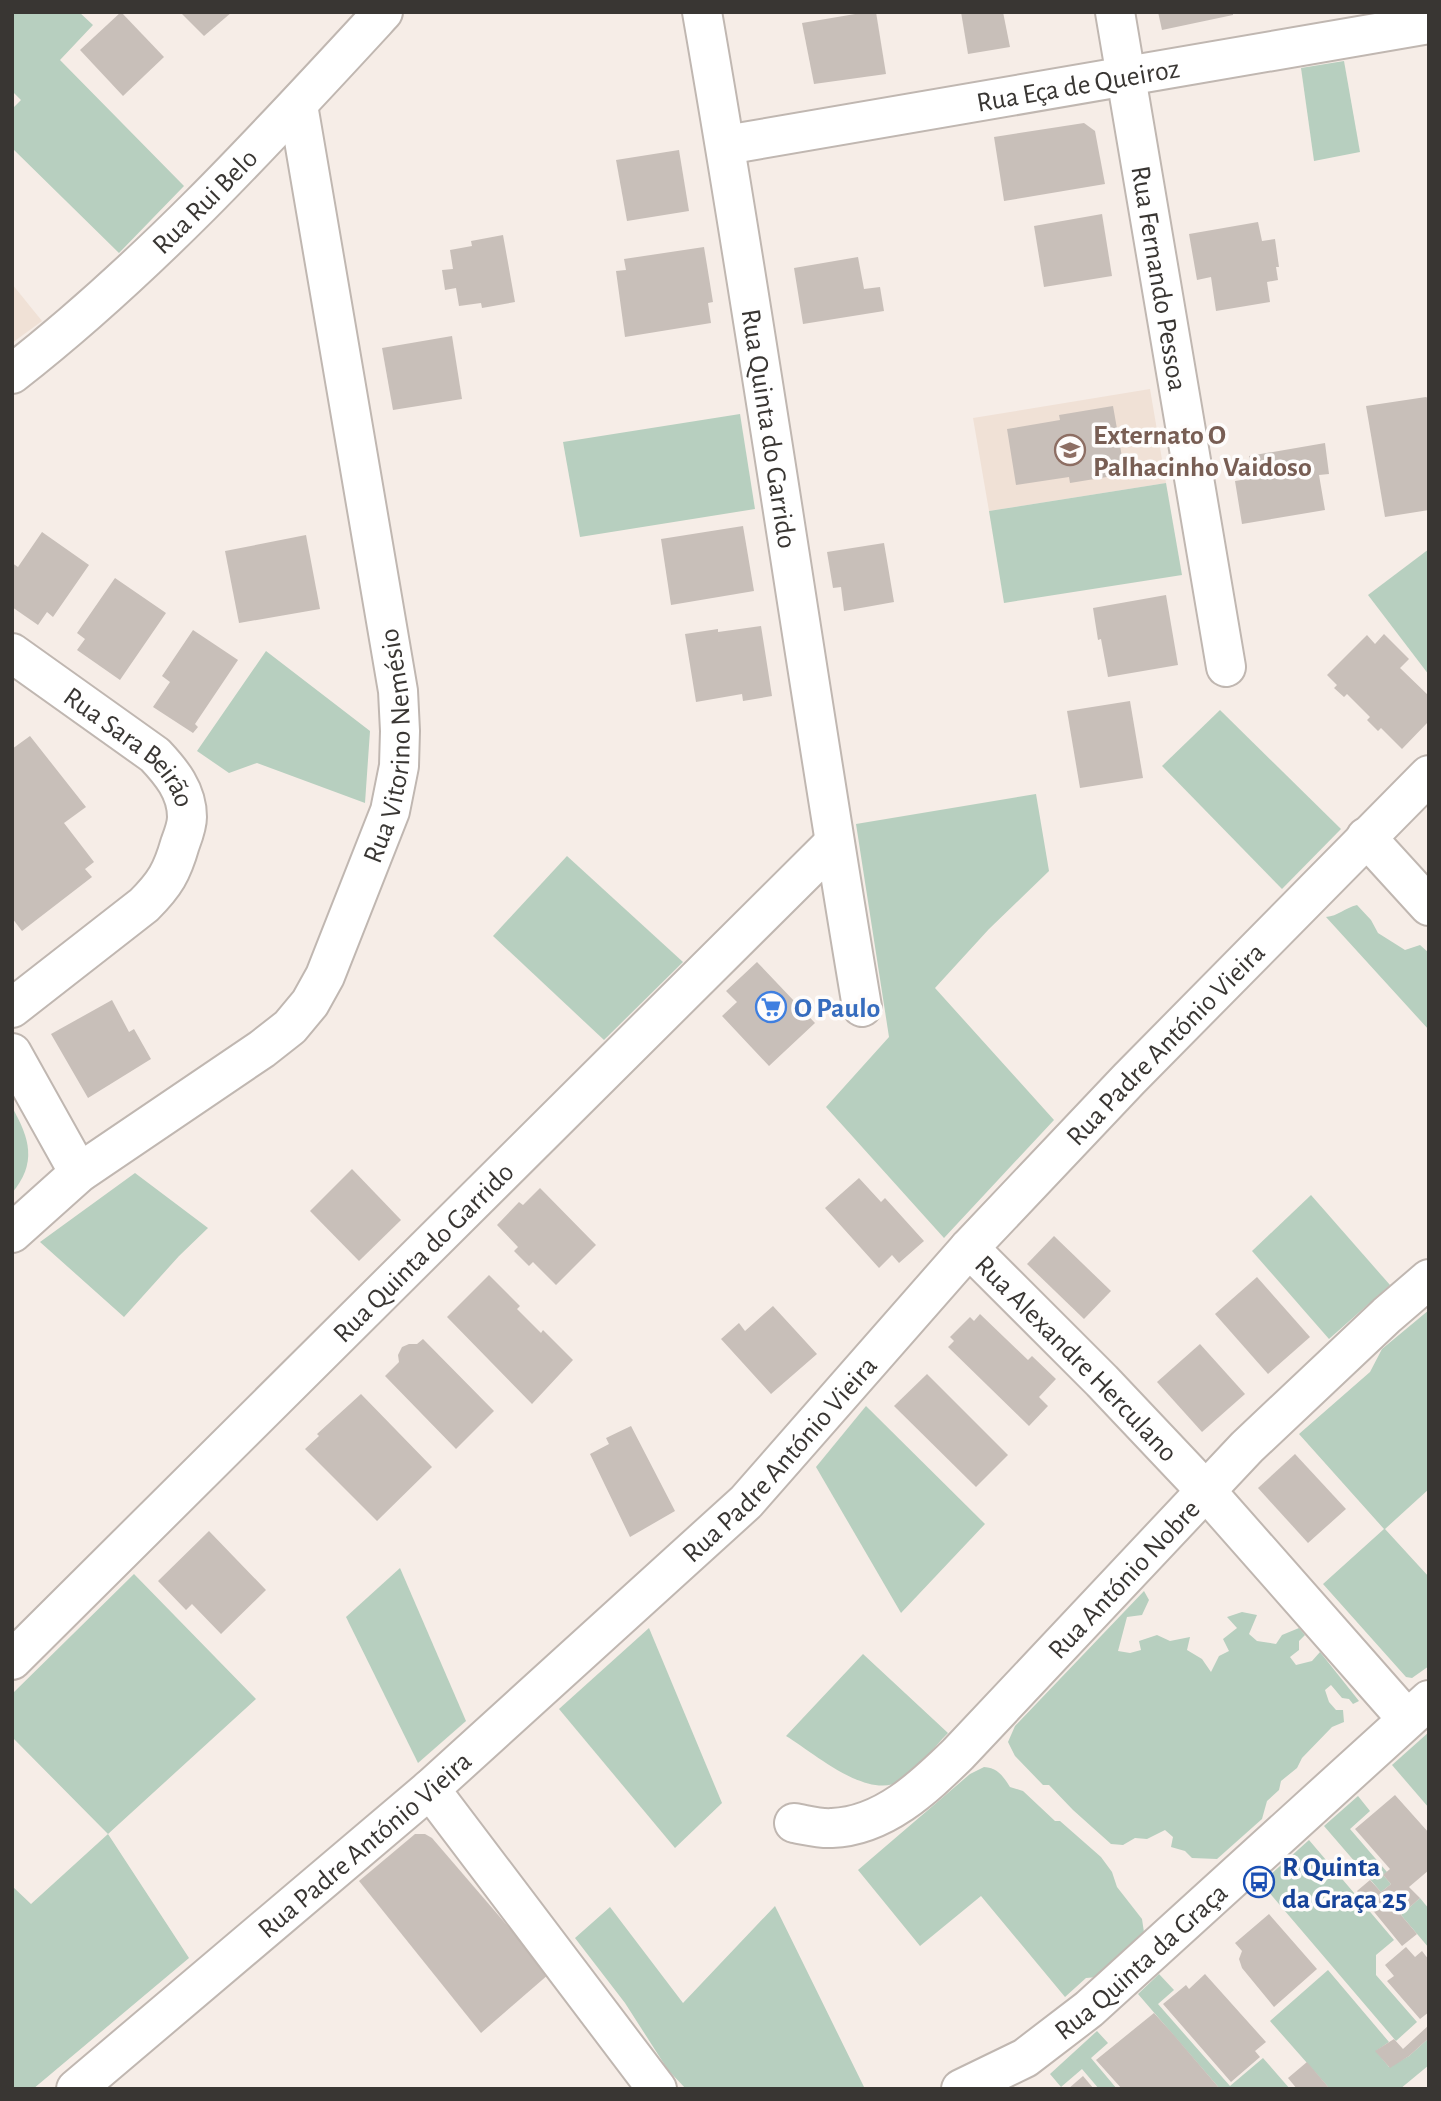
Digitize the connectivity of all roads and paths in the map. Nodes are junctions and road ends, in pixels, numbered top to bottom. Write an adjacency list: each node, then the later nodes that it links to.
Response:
1 (383, 12): 6 (street, Rua Rui Belo)
2 (702, 12): 7 (street, Rua Quinta do Garrido)
3 (1115, 12): 5 (street, Rua Fernando Pessoa)
4 (1429, 24): 5 (street, Rua Eça de Queiroz)
5 (1126, 75): 7 (street, Rua Eça de Queiroz); 10 (street, Rua Fernando Pessoa)
6 (298, 105): 8 (street, Rua Rui Belo); 18 (street, Rua Vitorino Nemésio)
7 (726, 145): 13 (street, Rua Quinta do Garrido)
8 (12, 374)
9 (12, 653): 16 (street, Rua Sara Beirão)
10 (1226, 667)
11 (1429, 775): 12 (street, Rua Padre António Vieira)
12 (1366, 837): 14 (street); 20 (street, Rua Padre António Vieira)
13 (834, 843): 15 (street, Rua Quinta do Garrido); 23 (street, Rua Quinta do Garrido)
14 (1429, 906)
15 (862, 1007)
16 (12, 1008)
17 (12, 1053): 18 (street)
18 (79, 1173): 19 (street, Rua Vitorino Nemésio)
19 (12, 1233)
20 (969, 1248): 22 (street, Rua Alexandre Herculano); 25 (street, Rua Padre António Vieira)
21 (1429, 1279): 22 (street, Rua António Nobre)
22 (1206, 1491): 24 (street, Rua Alexandre Herculano); 26 (street, Rua António Nobre)
23 (12, 1660)
24 (1418, 1710): 29 (street, Rua Quinta da Graça)
25 (430, 1789): 27 (street, Rua Padre António Vieira); 28 (street)
26 (794, 1823)
27 (76, 2089)
28 (657, 2089)
29 (961, 2089)

